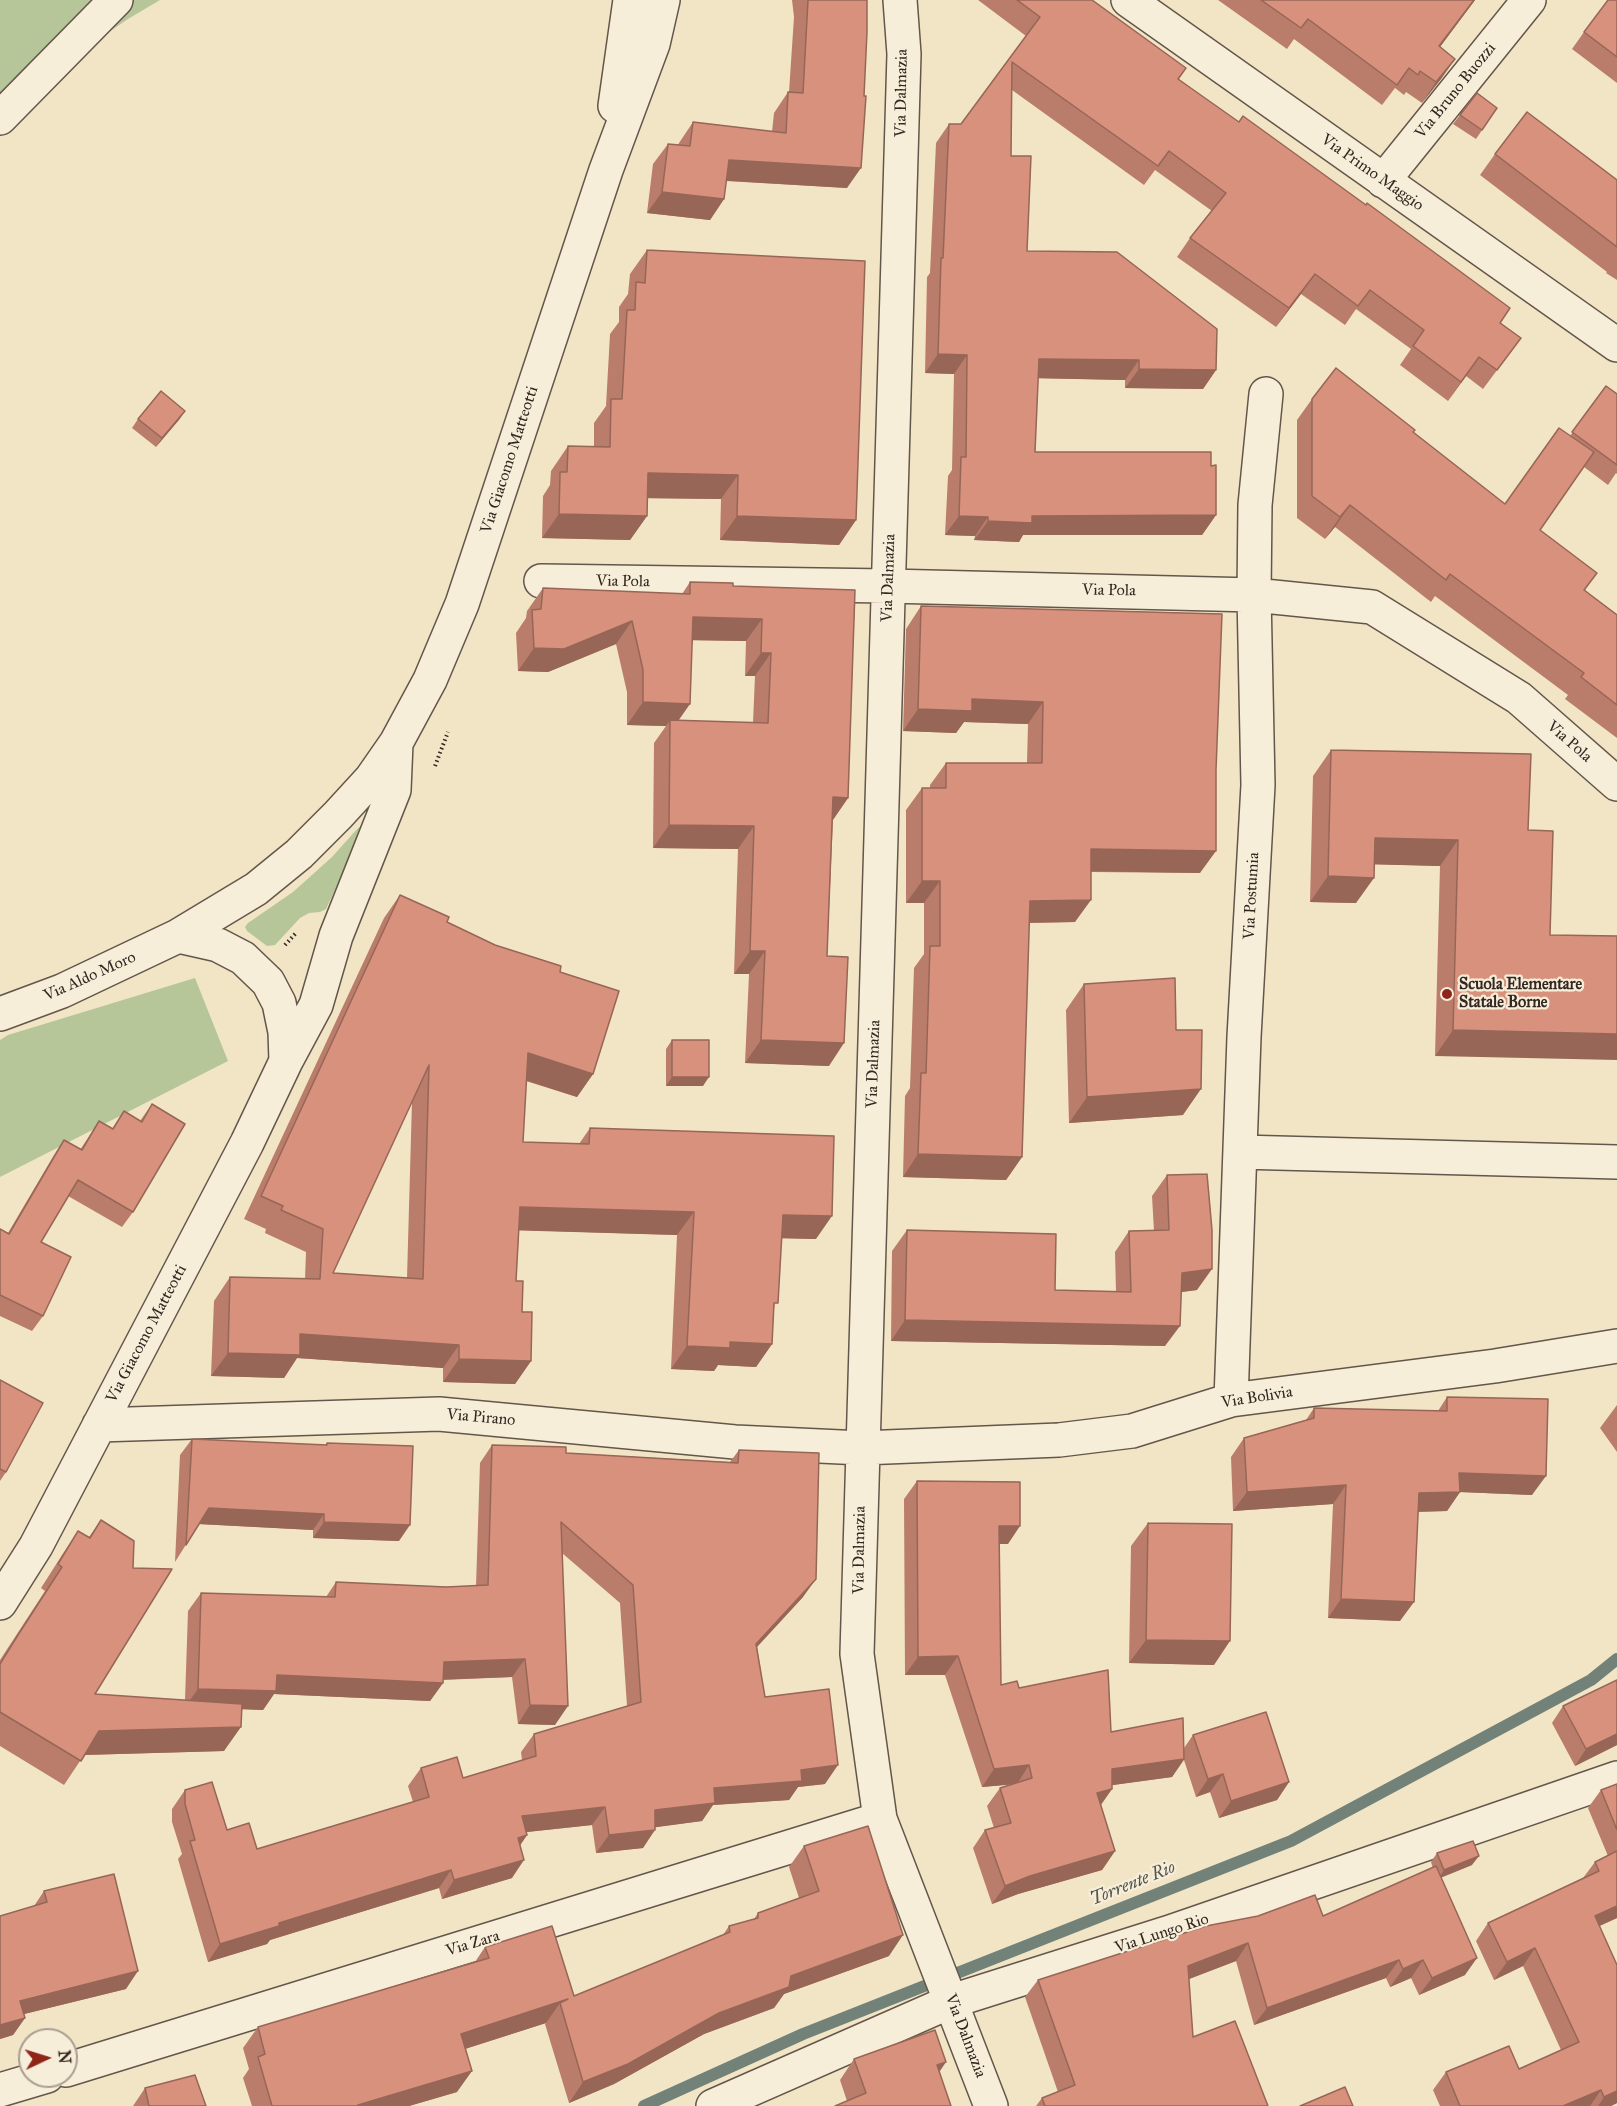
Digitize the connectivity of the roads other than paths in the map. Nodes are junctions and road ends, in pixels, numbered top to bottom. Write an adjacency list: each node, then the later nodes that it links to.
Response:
1 (116, 0): 7 (street)
2 (630, 0): 8 (street, Via Giacomo Matteotti)
3 (663, 0): 8 (street, Via Giacomo Matteotti)
4 (900, 0): 13 (street, Via Dalmazia)
5 (1128, 0): 9 (street, Via Primo Maggio)
6 (1529, 0): 9 (street, Via Bruno Buozzi)
7 (0, 118)
8 (606, 170): 15 (street, Via Giacomo Matteotti)
9 (1383, 181): 10 (street, Via Primo Maggio)
10 (1617, 345)
11 (1266, 394): 14 (street, Via Postumia)
12 (541, 581): 13 (street, Via Pola)
13 (888, 586): 14 (street, Via Pola); 25 (street, Via Dalmazia)
14 (1254, 595): 16 (street, Via Pola); 20 (street, Via Postumia)
15 (396, 743): 17 (street, Via Giacomo Matteotti); 19 (street, Via Giacomo Matteotti)
16 (1617, 784)
17 (178, 936): 18 (street, Via Aldo Moro); 19 (street, Via Giacomo Matteotti)
18 (0, 1014)
19 (286, 1061): 24 (street, Via Giacomo Matteotti)
20 (1240, 1152): 21 (street); 23 (street, Via Postumia)
21 (1617, 1162)
22 (1617, 1346): 23 (street, Via Bolivia)
23 (1231, 1400): 25 (street, Via Bolivia)
24 (99, 1425): 25 (street, Via Pirano); 26 (street, Via Giacomo Matteotti)
25 (862, 1448): 28 (street, Via Dalmazia)
26 (0, 1603)
27 (1617, 1778): 29 (street, Via Lungo Rio)
28 (880, 1819): 29 (street, Via Dalmazia); 30 (street, Via Zara)
29 (950, 1996): 33 (street, Via Lungo Rio); 34 (street, Via Dalmazia)
30 (78, 2066)
31 (18, 2085): 32 (street)
32 (0, 2090)
33 (713, 2106)
34 (992, 2106)

